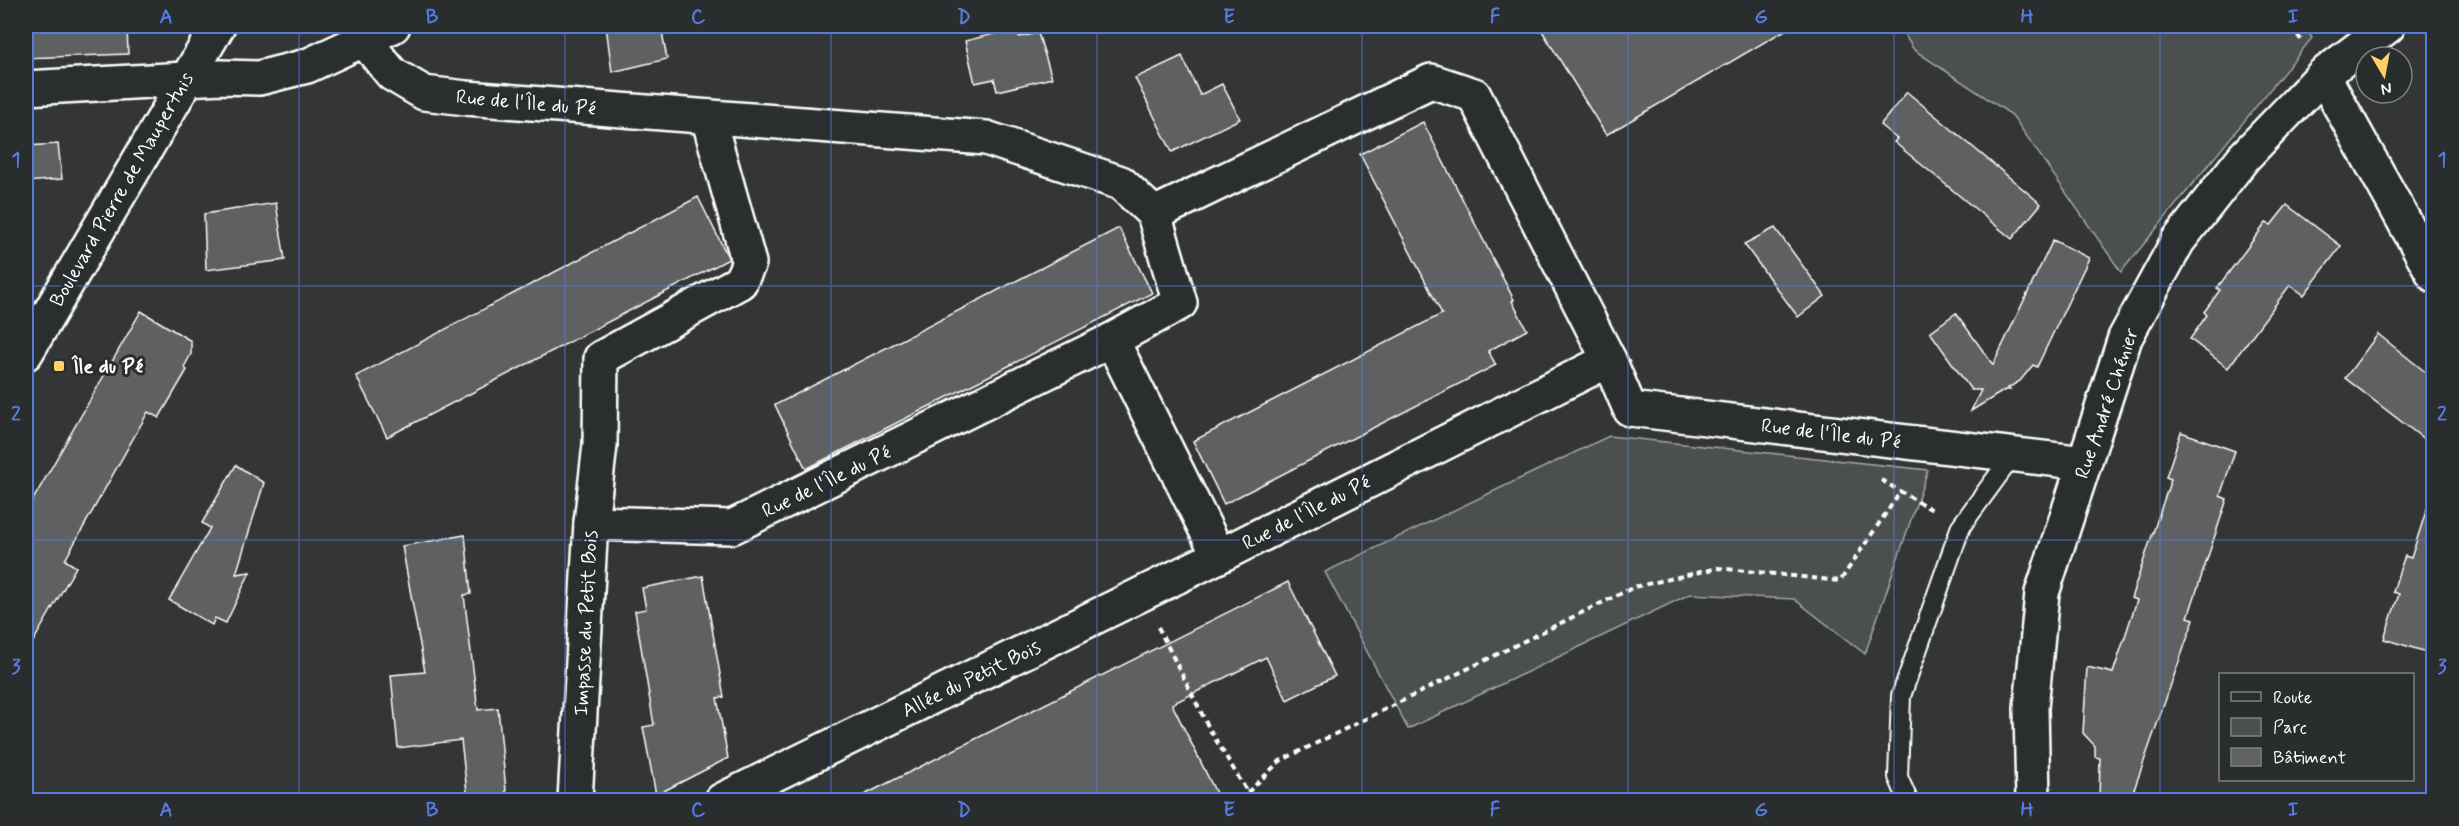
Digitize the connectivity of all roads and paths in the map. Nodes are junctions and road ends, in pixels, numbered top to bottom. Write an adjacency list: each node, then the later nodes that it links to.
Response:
1 (218, 26): 6 (street, Boulevard Pierre de Maupertuis)
2 (393, 26): 4 (street)
3 (2388, 26): 5 (street, Rue André Chénier)
4 (364, 40): 6 (street); 8 (street, Rue de l'Île du Pé)
5 (2323, 75): 10 (street); 15 (street, Rue André Chénier)
6 (183, 81): 7 (street); 12 (street, Boulevard Pierre de Maupertuis)
7 (26, 88)
8 (708, 117): 9 (street, Rue de l'Île du Pé); 17 (street, Impasse du Petit Bois)
9 (1154, 214): 11 (street, Rue de l'Île du Pé); 13 (street, Rue de l'Île du Pé)
10 (2433, 275)
11 (1112, 340): 17 (street, Rue de l'Île du Pé); 18 (street, Rue de l'Île du Pé)
12 (26, 353)
13 (1609, 360): 14 (street, Rue de l'Île du Pé); 18 (street, Rue de l'Île du Pé)
14 (2013, 454): 15 (street, Rue de l'Île du Pé); 24 (lane)
15 (2084, 463): 25 (street, Rue André Chénier)
16 (1901, 491): 20 (path)
17 (591, 523): 21 (street, Impasse du Petit Bois)
18 (1219, 556): 19 (street, Allée du Petit Bois)
19 (1140, 595): 20 (path); 22 (street, Allée du Petit Bois)
20 (1248, 793): 23 (path)
21 (575, 801)
22 (722, 801)
23 (1240, 801)
24 (1908, 801)
25 (2033, 801)

